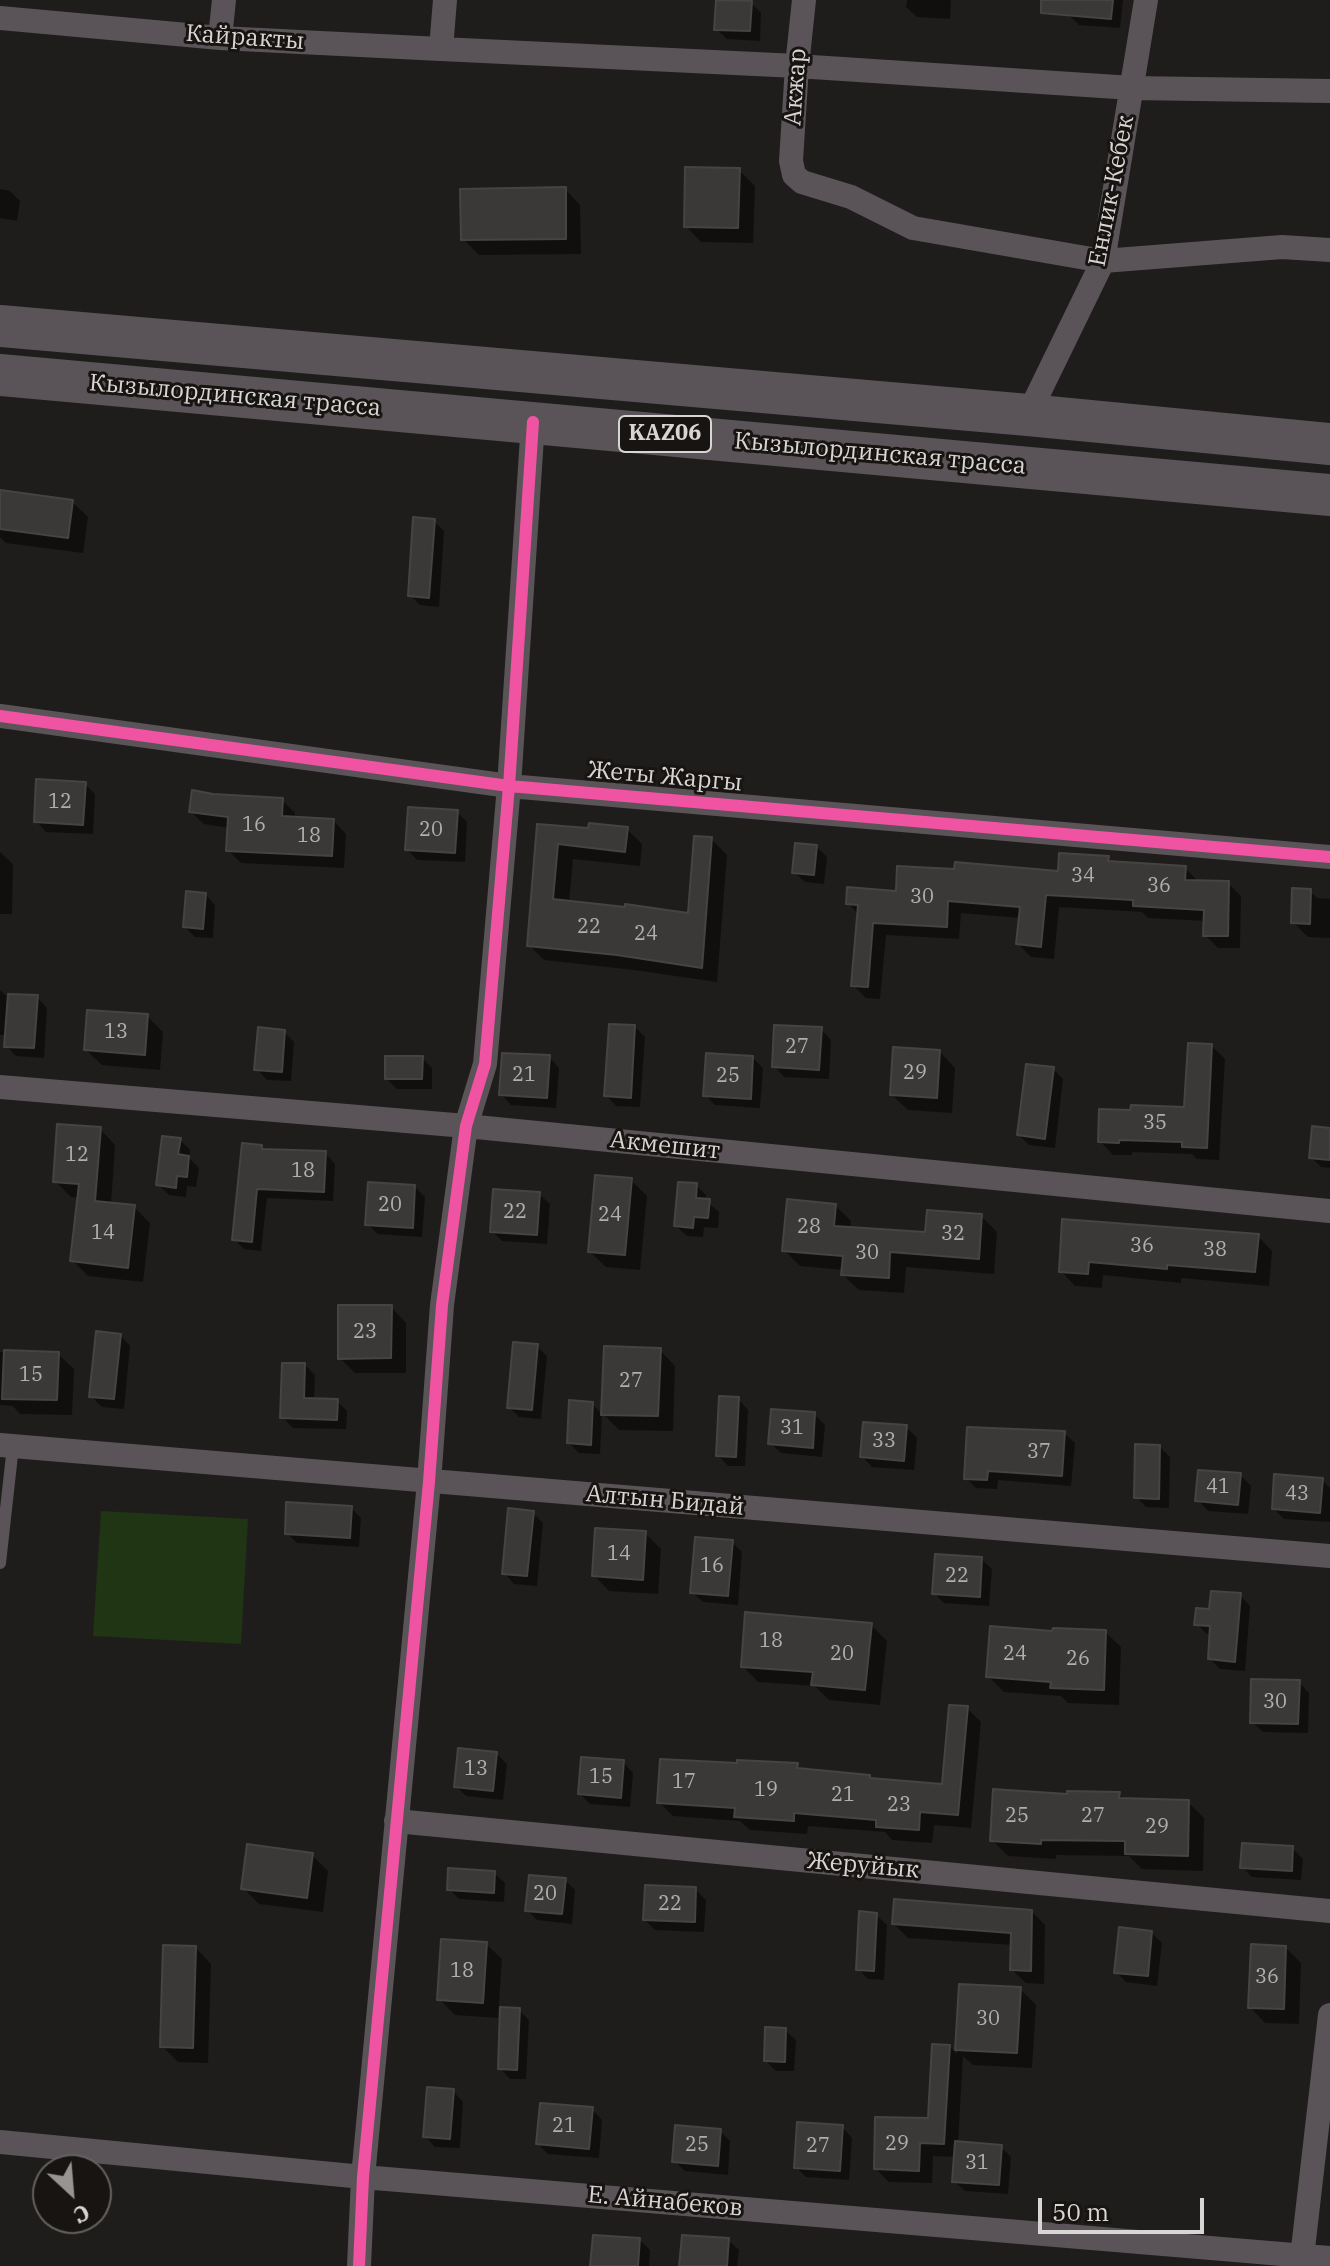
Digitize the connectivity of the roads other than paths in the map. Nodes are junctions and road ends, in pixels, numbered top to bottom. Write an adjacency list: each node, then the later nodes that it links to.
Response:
1 (224, 0): 6 (street)
2 (445, 0): 7 (street)
3 (804, 0): 8 (street, Акжар)
4 (1146, 0): 9 (street, Енлик-Кебек)
5 (0, 18): 6 (street, Кайракты)
6 (220, 38): 7 (street, Кайракты)
7 (441, 49): 8 (street, Кайракты)
8 (797, 66): 9 (street, Кайракты); 12 (street, Акжар)
9 (1132, 88): 10 (street, Кайракты); 12 (street, Енлик-Кебек)
10 (1330, 91)
11 (1330, 250): 12 (street)
12 (1103, 261): 15 (street, Енлик-Кебек)
13 (0, 326): 15 (highway, Кызылординская трасса / KАZ06)
14 (0, 375): 16 (highway, Кызылординская трасса / KАZ06)
15 (1028, 415): 17 (highway, Кызылординская трасса / KАZ06)
16 (533, 422): 18 (highway, Кызылординская трасса / KАZ06); 20 (street)
17 (1330, 444)
18 (1330, 495)
19 (0, 716): 20 (street, Жеты Жаргы)
20 (509, 786): 21 (street, Жеты Жаргы); 23 (street)
21 (1330, 857)
22 (0, 1087): 23 (street, Акмешит)
23 (466, 1126): 24 (street, Акмешит); 26 (street)
24 (1330, 1211)
25 (6, 1445): 26 (street, Алтын Бидай); 27 (lane)
26 (429, 1482): 28 (street, Алтын Бидай); 30 (street)
27 (3, 1513): 29 (lane)
28 (1330, 1556)
29 (0, 1563)
30 (396, 1821): 31 (street, Жеруйык); 34 (street)
31 (1330, 1911)
32 (1330, 2015): 36 (street)
33 (0, 2142): 34 (street, Е. Айнабеков)
34 (363, 2177): 36 (street, Е. Айнабеков); 37 (street)
35 (1330, 2258): 36 (street, Е. Айнабеков)
36 (1302, 2261)
37 (359, 2266)

